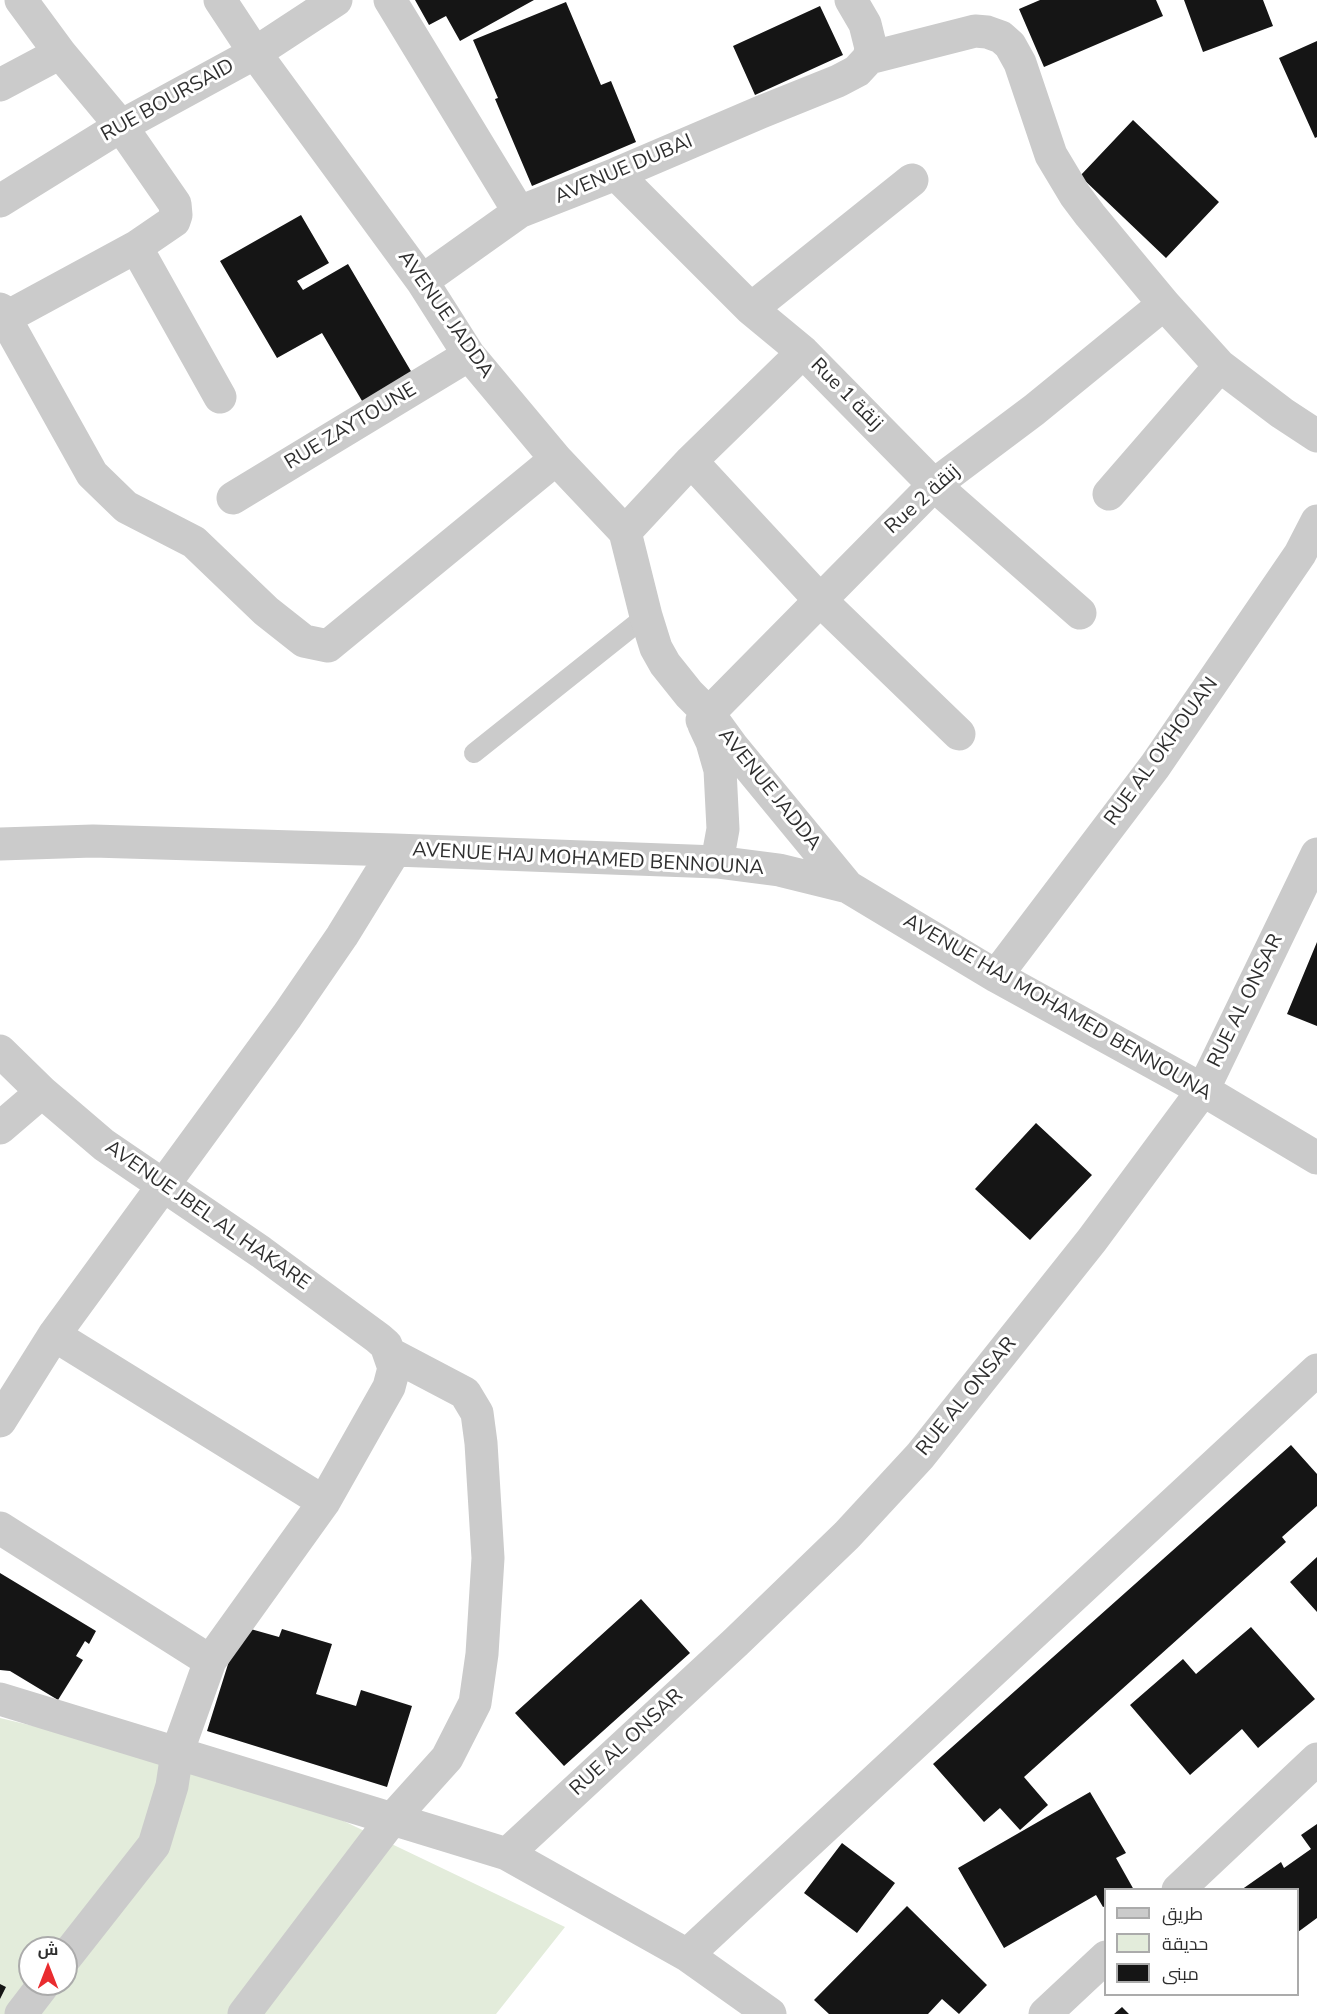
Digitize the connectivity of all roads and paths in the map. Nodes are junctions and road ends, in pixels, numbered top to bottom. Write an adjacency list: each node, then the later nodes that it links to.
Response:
1 (21, 0): 6 (street)
2 (220, 0): 7 (street, AVENUE JADDA)
3 (336, 0): 7 (street, RUE BOURSAID)
4 (390, 0): 14 (street)
5 (851, 0): 8 (street)
6 (60, 53): 9 (street); 10 (street)
7 (255, 53): 10 (street, RUE BOURSAID); 16 (street, AVENUE JADDA)
8 (869, 58): 11 (street, AVENUE DUBAI); 17 (street)
9 (0, 85)
10 (121, 126): 13 (street, RUE BOURSAID); 15 (street)
11 (616, 174): 14 (street, AVENUE DUBAI); 18 (street, Rue 1 زنقة)
12 (912, 180): 18 (street)
13 (0, 201)
14 (519, 212): 16 (street, AVENUE DUBAI)
15 (136, 248): 19 (street); 23 (street)
16 (422, 281): 21 (street, AVENUE JADDA)
17 (1164, 304): 22 (street); 27 (street, Rue 2 زنقة)
18 (751, 309): 20 (street, Rue 1 زنقة)
19 (2, 314): 25 (street)
20 (803, 352): 26 (street); 27 (street, Rue 1 زنقة)
21 (469, 355): 25 (street, AVENUE JADDA); 29 (street, RUE ZAYTOUNE)
22 (1221, 366): 24 (street); 28 (street)
23 (220, 396)
24 (1317, 436)
25 (556, 459): 31 (street, AVENUE JADDA)
26 (691, 461): 31 (street); 32 (street)
27 (934, 485): 32 (street, Rue 2 زنقة); 33 (street, Rue 1 زنقة)
28 (1109, 494)
29 (233, 498)
30 (1317, 521): 43 (street, RUE AL OKHOUAN)
31 (625, 532): 34 (street, AVENUE JADDA)
32 (820, 600): 35 (street, Rue 2 زنقة); 36 (street)
33 (1080, 612)
34 (646, 616): 35 (street, AVENUE JADDA); 37 (lane)
35 (699, 709): 41 (street, AVENUE JADDA); 42 (street, AVENUE JADDA)
36 (959, 734)
37 (474, 753)
38 (0, 844): 39 (street, AVENUE HAJ MOHAMED BENNOUNA)
39 (395, 850): 41 (street, AVENUE HAJ MOHAMED BENNOUNA); 49 (street)
40 (1317, 854): 45 (street, RUE AL ONSAR)
41 (717, 862): 42 (street, AVENUE HAJ MOHAMED BENNOUNA)
42 (848, 887): 43 (street, AVENUE HAJ MOHAMED BENNOUNA)
43 (996, 976): 45 (street, AVENUE HAJ MOHAMED BENNOUNA)
44 (0, 1051): 46 (street, AVENUE JBEL AL HAKARE)
45 (1203, 1090): 48 (street, AVENUE HAJ MOHAMED BENNOUNA); 61 (street, RUE AL ONSAR)
46 (42, 1092): 47 (street); 49 (street, AVENUE JBEL AL HAKARE)
47 (0, 1128)
48 (1317, 1158)
49 (163, 1184): 50 (street); 51 (street, AVENUE JBEL AL HAKARE)
50 (54, 1335): 53 (street); 54 (street)
51 (390, 1353): 54 (street); 60 (street, AVENUE JBEL AL HAKARE)
52 (1317, 1370): 64 (street)
53 (0, 1421)
54 (324, 1502): 56 (street)
55 (0, 1528): 56 (street)
56 (210, 1660): 58 (street)
57 (0, 1700): 58 (street)
58 (177, 1753): 60 (street); 63 (street)
59 (1317, 1759): 62 (street)
60 (392, 1819): 61 (street); 68 (street, AVENUE JBEL AL HAKARE)
61 (507, 1854): 64 (street)
62 (1180, 1888)
63 (78, 1941)
64 (687, 1955): 69 (street)
65 (1104, 1959): 70 (street)
66 (35, 1996): 67 (street)
67 (21, 2014)
68 (244, 2014)
69 (770, 2014)
70 (1045, 2014)

